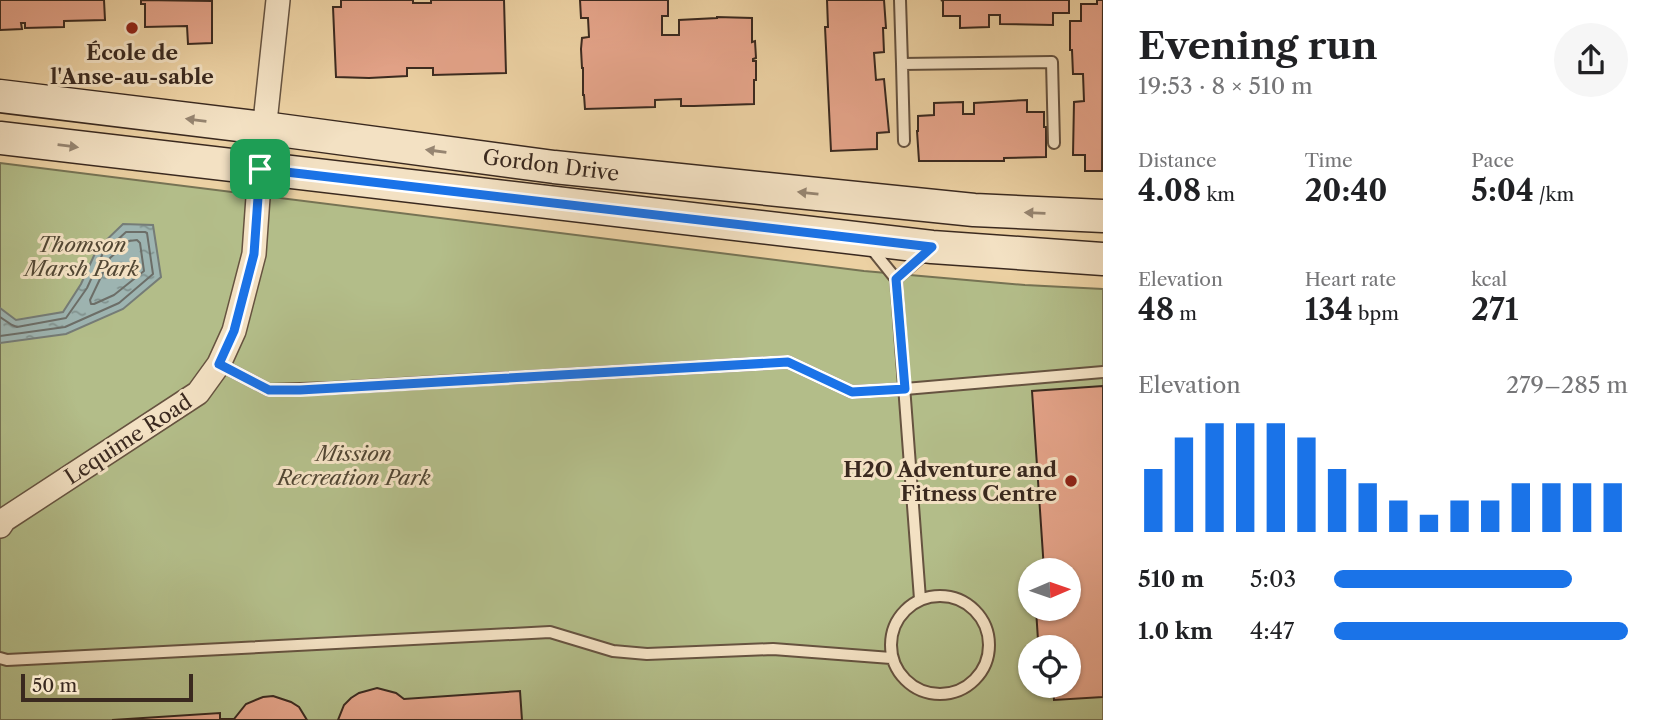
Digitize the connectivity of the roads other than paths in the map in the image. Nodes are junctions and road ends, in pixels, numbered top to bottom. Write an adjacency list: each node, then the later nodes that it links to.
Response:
1 (278, 0): 5 (street, Lequime Road)
2 (900, 0): 3 (lane)
3 (902, 64): 7 (lane); 8 (lane)
4 (0, 96): 5 (main road, Gordon Drive, one-way to 4)
5 (264, 128): 9 (street, Lequime Road); 10 (main road, Gordon Drive, one-way to 5)
6 (0, 138): 9 (main road, Gordon Drive, one-way to 9)
7 (904, 141)
8 (1054, 143)
9 (260, 169): 11 (main road, Gordon Drive); 15 (street, Lequime Road)
10 (1103, 216)
11 (863, 239): 12 (main road, Gordon Drive); 14 (lane)
12 (932, 247): 13 (main road, Gordon Drive); 14 (lane)
13 (1103, 259)
14 (896, 279): 17 (lane)
15 (219, 364): 17 (lane); 18 (street, Lequime Road)
16 (1103, 372): 17 (lane)
17 (905, 389): 19 (lane)
18 (0, 526)
19 (920, 599): 21 (lane); 21 (lane)
20 (0, 658): 21 (lane)
21 (891, 658)

